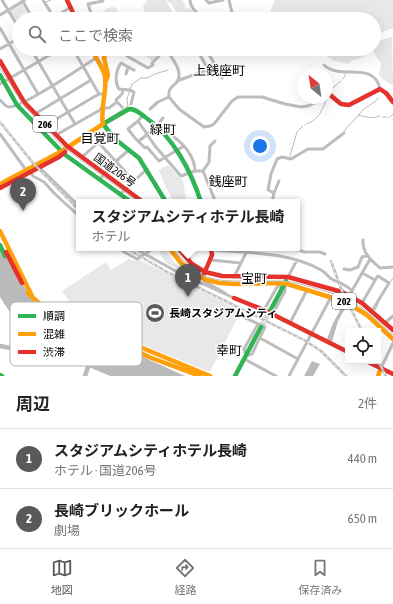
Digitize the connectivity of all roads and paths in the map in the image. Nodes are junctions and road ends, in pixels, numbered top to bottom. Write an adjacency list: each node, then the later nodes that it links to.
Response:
1 (2, 0): 11 (street)
2 (23, 0): 11 (street); 12 (street)
3 (43, 0): 13 (street)
4 (67, 0): 10 (main road)
5 (190, 0): 17 (street)
6 (206, 0): 7 (street)
7 (223, 0)
8 (229, 0): 18 (street)
9 (103, 2): 16 (street)
10 (71, 7): 14 (street); 15 (main road)
11 (8, 10): 19 (street); 20 (street)
12 (29, 12)
13 (50, 12)
14 (63, 12)
15 (73, 12)
16 (91, 12)
17 (197, 12)
18 (232, 12)
19 (0, 15)
20 (12, 17)
21 (0, 28): 23 (street)
22 (12, 42): 23 (street)
23 (9, 44): 24 (street); 25 (street)
24 (0, 49)
25 (12, 49)
26 (16, 56): 43 (street)
27 (35, 56): 38 (street)
28 (47, 56): 38 (street)
29 (77, 56): 40 (street)
30 (105, 56): 53 (main road)
31 (127, 56): 32 (street)
32 (159, 56)
33 (170, 56): 51 (street)
34 (201, 56): 45 (street)
35 (210, 56): 49 (street)
36 (96, 58): 40 (street); 53 (main road)
37 (0, 61): 48 (main road, 国道206号 / 206)
38 (39, 62): 43 (street); 54 (street)
39 (324, 65): 55 (street)
40 (83, 66): 50 (street); 54 (street)
41 (128, 67): 44 (street); 46 (street); 56 (street)
42 (212, 68): 45 (street)
43 (24, 70): 48 (street); 57 (street)
44 (134, 70)
45 (208, 70): 51 (street)
46 (126, 74)
47 (0, 75): 52 (main road, 国道206号 / 206)
48 (10, 78): 52 (street); 63 (main road, 国道206号 / 206)
49 (222, 78)
50 (91, 80): 58 (street); 61 (street)
51 (177, 81): 59 (street)
52 (2, 83): 68 (main road, 国道206号 / 206)
53 (105, 83): 58 (main road)
54 (53, 85): 57 (street); 61 (street)
55 (380, 89): 60 (main road); 65 (main road)
56 (123, 90): 64 (street); 66 (street)
57 (38, 94): 63 (street)
58 (101, 94): 70 (main road); 72 (street)
59 (169, 97): 67 (street); 71 (street)
60 (333, 97)
61 (60, 99): 72 (street); 73 (street)
62 (0, 100): 68 (street)
63 (24, 102): 68 (street); 73 (main road, 国道206号 / 206)
64 (117, 102): 69 (street); 70 (street)
65 (393, 102)
66 (131, 104)
67 (312, 104)
68 (17, 105): 94 (main road, 国道206号 / 206)
69 (122, 107)
70 (100, 109): 77 (street); 78 (main road)
71 (150, 110)
72 (68, 112): 77 (street); 79 (street)
73 (35, 114): 79 (main road, 国道206号 / 206)
74 (143, 115): 76 (street); 78 (main road); 80 (main road)
75 (163, 118): 80 (street)
76 (138, 121): 84 (street); 87 (street)
77 (75, 124): 85 (street)
78 (103, 124): 81 (main road); 90 (main road)
79 (46, 125): 85 (main road, 国道206号 / 206)
80 (157, 126): 84 (street); 93 (main road)
81 (109, 133): 89 (street); 92 (main road)
82 (344, 133): 111 (street)
83 (0, 134): 100 (street)
84 (146, 134): 87 (street); 96 (street)
85 (56, 135): 90 (main road, 国道206号 / 206)
86 (174, 137): 91 (street)
87 (139, 141): 96 (street)
88 (215, 141): 102 (street)
89 (98, 142): 95 (street); 97 (street)
90 (67, 146): 94 (main road); 95 (main road, 国道206号 / 206)
91 (184, 146): 93 (street); 101 (street)
92 (129, 150): 97 (street); 99 (main road)
93 (175, 151): 96 (street); 104 (main road)
94 (63, 152): 98 (main road); 100 (main road); 105 (main road, 国道206号 / 206)
95 (82, 157): 103 (main road, 国道206号 / 206)
96 (165, 157): 104 (street)
97 (116, 161): 103 (street); 106 (street)
98 (39, 167): 100 (main road); 119 (street)
99 (147, 169): 106 (street); 115 (main road)
100 (28, 171): 108 (main road); 109 (main road); 120 (street)
101 (196, 171): 102 (street); 104 (street)
102 (203, 171): 117 (street)
103 (104, 173): 105 (street); 110 (main road, 国道206号 / 206)
104 (188, 173): 116 (main road)
105 (100, 179): 112 (main road, 国道206号 / 206)
106 (133, 180): 110 (street)
107 (279, 181): 111 (street)
108 (0, 184)
109 (0, 188)
110 (126, 189): 112 (street); 114 (main road, 国道206号 / 206)
111 (274, 193): 118 (street)
112 (120, 194): 113 (main road, 国道206号 / 206)
113 (127, 199)
114 (139, 199)
115 (164, 199)
116 (200, 199)
117 (214, 199)
118 (273, 199)
119 (76, 203)
120 (76, 213)
121 (0, 224): 122 (main road)
122 (2, 232): 158 (main road, bridge)
123 (0, 238): 154 (main road)
124 (363, 240): 138 (street)
125 (0, 245): 154 (main road)
126 (124, 251): 136 (street)
127 (139, 251): 136 (street)
128 (149, 251): 136 (street)
129 (171, 251): 149 (main road)
130 (181, 251): 145 (main road)
131 (211, 251): 140 (main road)
132 (237, 251): 134 (street)
133 (300, 251): 137 (street)
134 (246, 253): 135 (street); 142 (street)
135 (255, 253): 141 (street)
136 (144, 254): 157 (street)
137 (324, 254)
138 (366, 256): 139 (street); 144 (street)
139 (370, 259): 143 (street); 153 (street)
140 (211, 260): 142 (street); 145 (main road)
141 (296, 260): 148 (street); 153 (street)
142 (241, 263): 147 (street)
143 (393, 267)
144 (344, 269)
145 (205, 272): 147 (main road); 149 (main road)
146 (364, 274): 150 (street)
147 (235, 276): 148 (main road)
148 (288, 277): 151 (main road); 155 (main road, 202)
149 (201, 279): 151 (main road); 157 (street)
150 (375, 280): 160 (street); 161 (street)
151 (284, 283): 152 (main road, 202); 162 (main road)
152 (307, 290): 156 (main road, 202); 165 (street)
153 (352, 290): 155 (street)
154 (28, 293): 159 (main road, bridge)
155 (349, 296): 160 (main road, 202)
156 (331, 297): 169 (street); 171 (main road, 202)
157 (234, 298): 162 (main road)
158 (36, 302)
159 (36, 302)
160 (362, 303): 161 (main road, 202)
161 (372, 311): 166 (main road, 202)
162 (269, 312): 165 (main road)
163 (241, 316): 167 (street)
164 (393, 316): 166 (street)
165 (290, 323): 169 (main road)
166 (385, 323): 168 (main road, 202)
167 (260, 326): 170 (street); 176 (main road)
168 (393, 330)
169 (311, 334): 174 (main road); 177 (street)
170 (260, 338): 176 (street); 177 (street)
171 (393, 339)
172 (393, 344): 179 (street)
173 (142, 348): 182 (main road, bridge)
174 (345, 351)
175 (142, 354): 181 (main road, bridge)
176 (245, 357): 183 (main road); 184 (street)
177 (298, 359): 185 (street)
178 (372, 364): 179 (main road)
179 (381, 368): 180 (main road); 186 (main road)
180 (393, 374)
181 (200, 376)
182 (210, 376)
183 (235, 376)
184 (276, 376)
185 (289, 376)
186 (378, 376)

